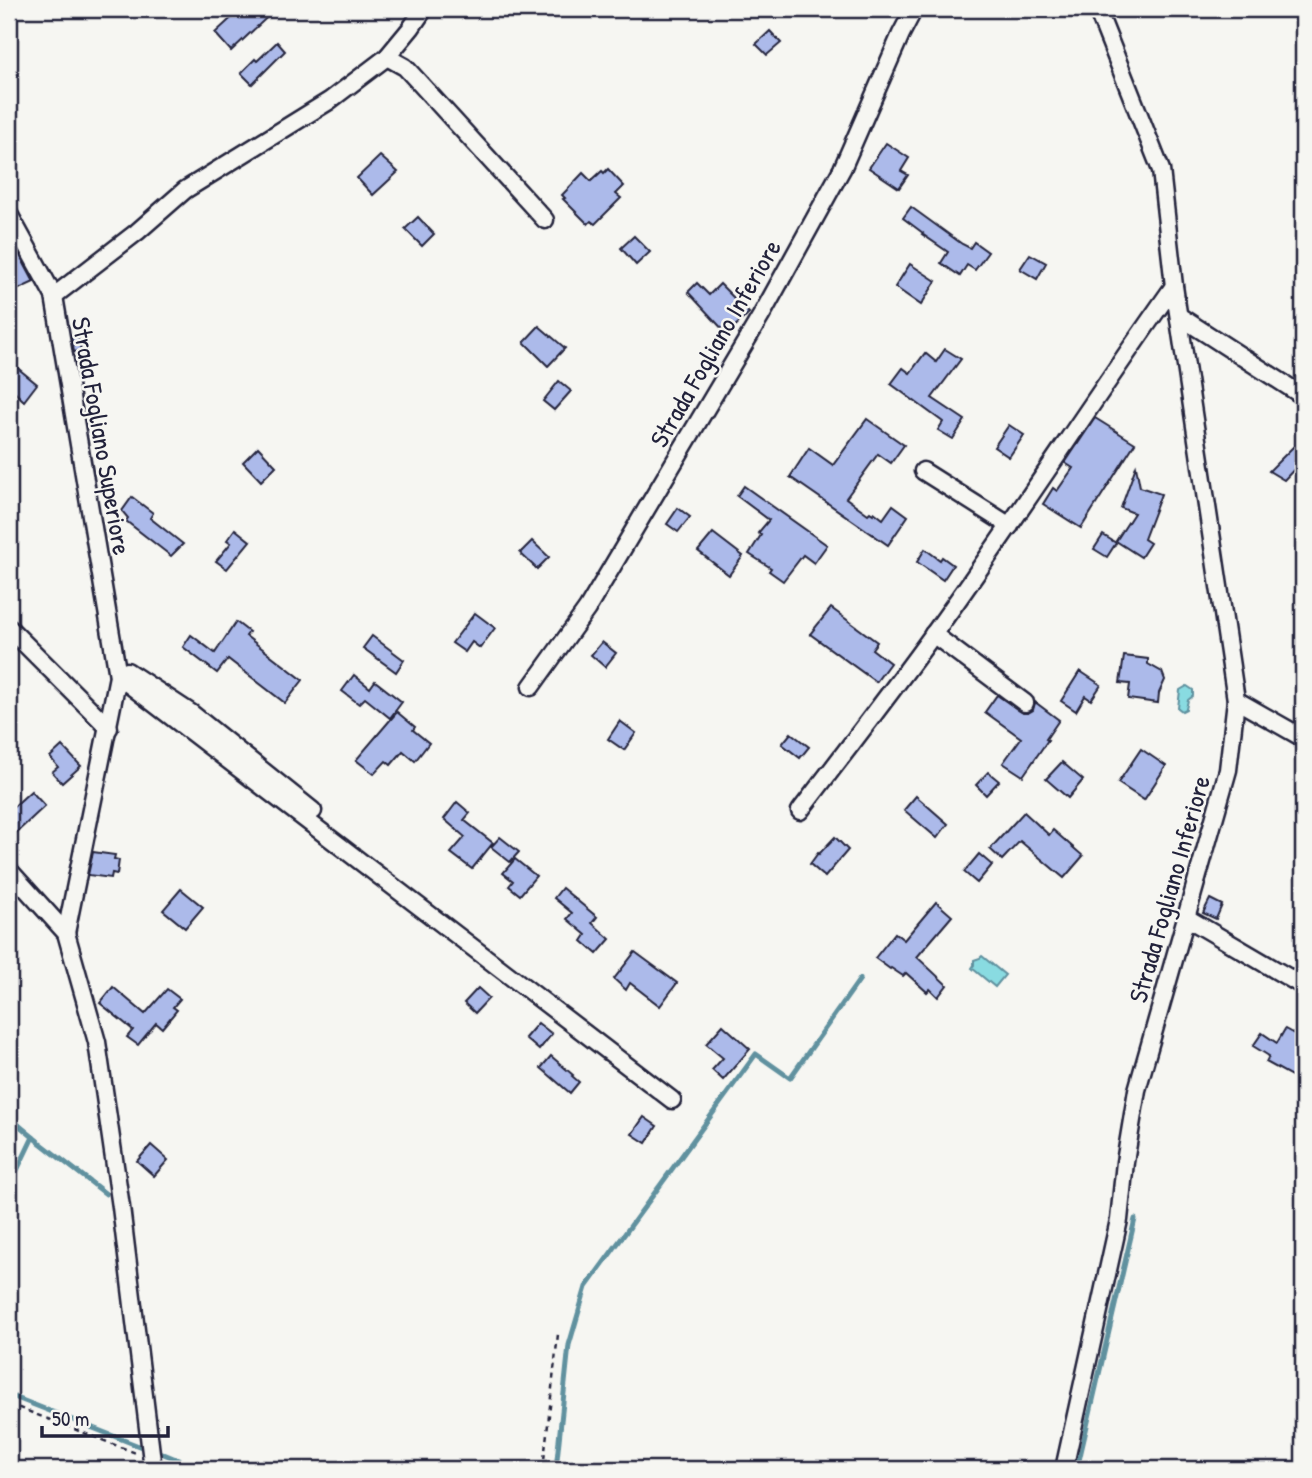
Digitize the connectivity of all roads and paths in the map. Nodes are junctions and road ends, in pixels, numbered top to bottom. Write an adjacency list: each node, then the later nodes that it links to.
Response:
1 (424, 9): 4 (street)
2 (914, 9): 16 (street, Strada Fogliano Inferiore)
3 (1097, 9): 7 (street, Strada Fogliano Inferiore)
4 (387, 57): 6 (street); 8 (street)
5 (9, 214): 8 (street, Strada Fogliano Superiore)
6 (545, 220)
7 (1174, 286): 9 (street, Strada Fogliano Inferiore); 12 (street)
8 (54, 296): 15 (street, Strada Fogliano Superiore)
9 (1179, 316): 10 (street); 17 (street, Strada Fogliano Inferiore)
10 (1303, 396)
11 (923, 471): 12 (street)
12 (1010, 526): 14 (street)
13 (9, 628): 19 (street)
14 (933, 634): 18 (street); 22 (street)
15 (117, 670): 19 (street, Strada Fogliano Superiore); 21 (street); 27 (street)
16 (531, 687)
17 (1236, 700): 20 (street); 24 (street, Strada Fogliano Inferiore)
18 (1025, 703)
19 (109, 728): 25 (street, Strada Fogliano Superiore)
20 (1303, 738)
21 (313, 811)
22 (800, 811)
23 (9, 870): 25 (street)
24 (1187, 918): 26 (street); 32 (street, Strada Fogliano Inferiore)
25 (66, 933): 30 (street)
26 (1303, 986)
27 (672, 1100)
28 (558, 1335): 31 (path)
29 (9, 1404): 30 (path)
30 (153, 1464)
31 (543, 1469)
32 (1063, 1469)

